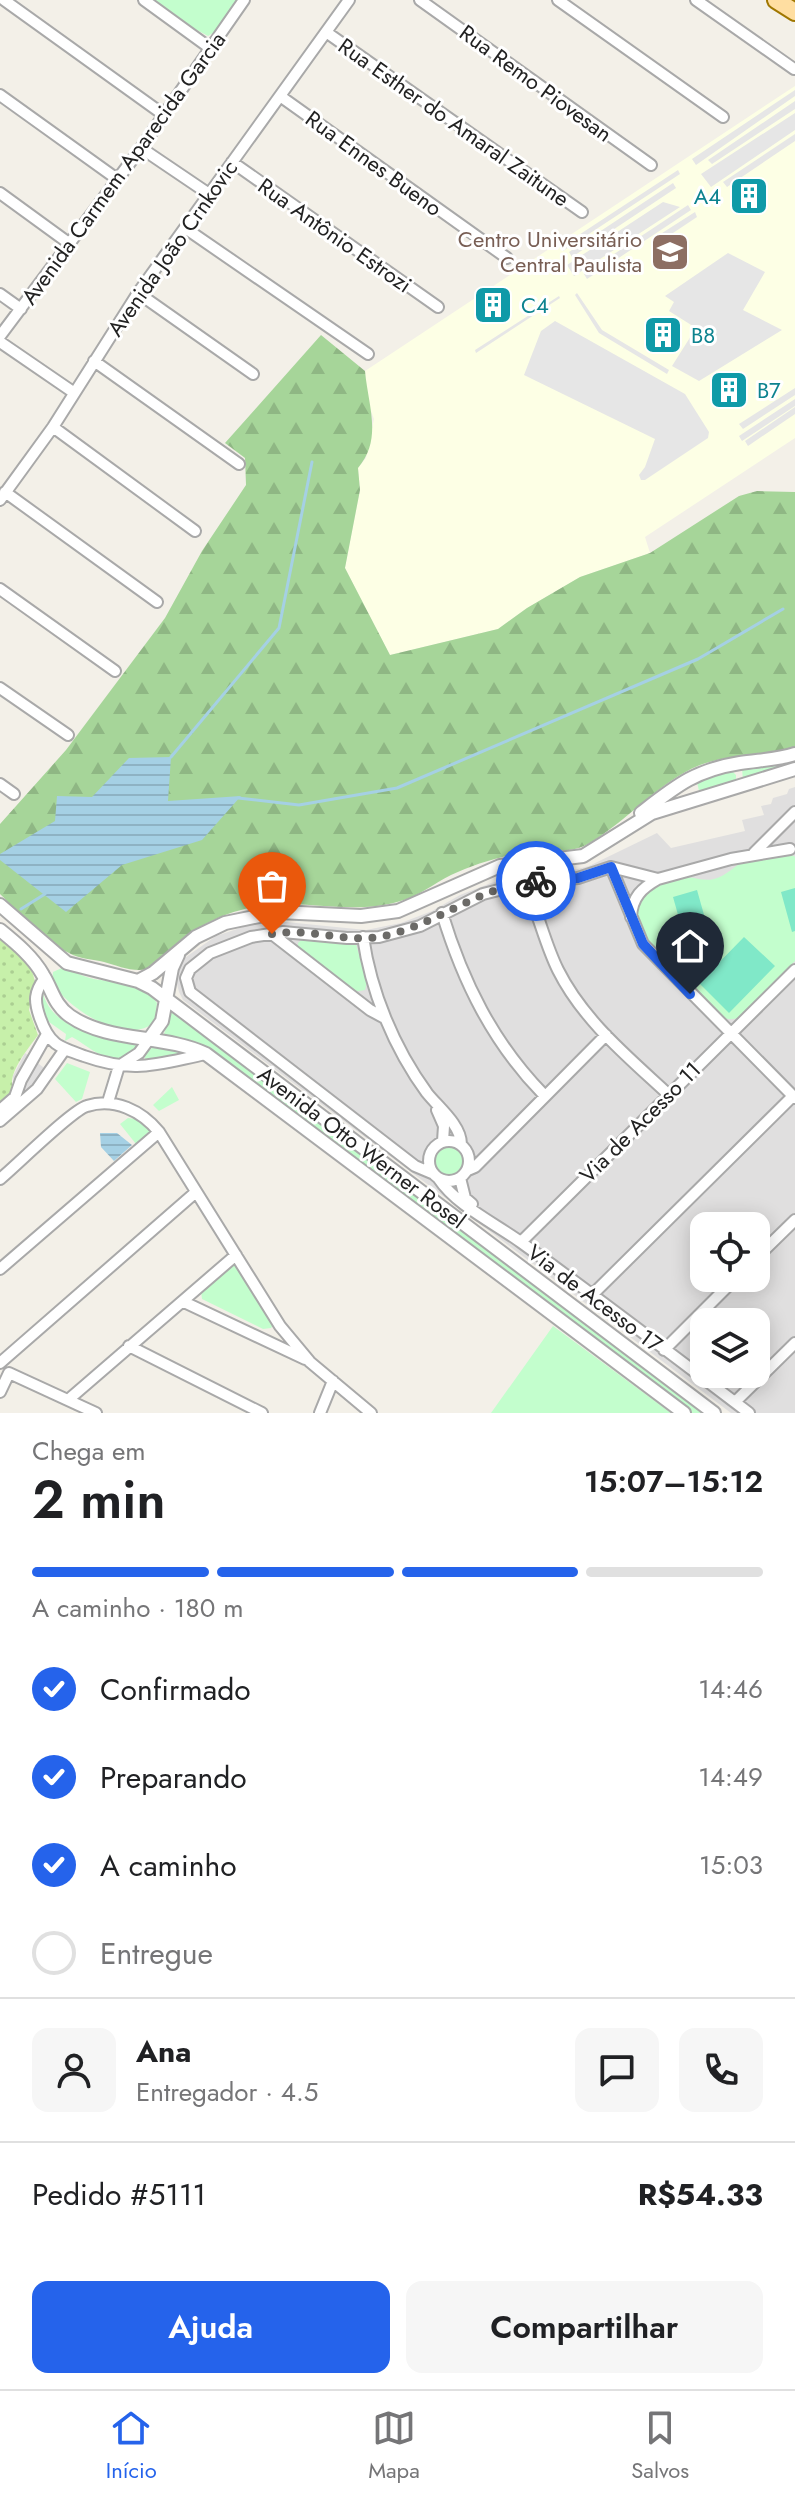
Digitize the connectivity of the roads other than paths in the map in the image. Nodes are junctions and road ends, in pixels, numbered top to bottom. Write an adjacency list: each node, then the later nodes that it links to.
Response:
1 (4, 0): 15 (street)
2 (144, 0): 11 (street)
3 (244, 0): 11 (street, Avenida Carmem Aparecida Garcia)
4 (349, 0): 10 (street, Avenida João Crnkovic)
5 (420, 0): 19 (street, Rua Remo Piovesan)
6 (558, 0): 16 (street)
7 (696, 0): 12 (street)
8 (776, 0): 9 (main road)
9 (795, 12)
10 (326, 32): 14 (street, Avenida João Crnkovic); 23 (street, Rua Esther do Amaral Zaitune)
11 (210, 48): 15 (street, Avenida Carmem Aparecida Garcia)
12 (794, 69)
13 (0, 95): 20 (street)
14 (280, 96): 18 (street, Avenida João Crnkovic); 26 (street, Rua Ennes Bueno)
15 (164, 115): 17 (street, Avenida Carmem Aparecida Garcia)
16 (723, 117)
17 (141, 148): 20 (street, Avenida Carmem Aparecida Garcia); 22 (street)
18 (232, 162): 22 (street, Avenida João Crnkovic); 29 (street, Rua Antônio Estrozi)
19 (651, 165)
20 (117, 179): 25 (street, Avenida Carmem Aparecida Garcia)
21 (0, 193): 25 (street)
22 (209, 194): 24 (street, Avenida João Crnkovic)
23 (582, 212)
24 (185, 228): 27 (street, Avenida João Crnkovic); 32 (street)
25 (70, 244): 30 (street, Avenida Carmem Aparecida Garcia)
26 (507, 258)
27 (138, 293): 33 (street, Avenida João Crnkovic); 34 (street)
28 (0, 294): 30 (street)
29 (438, 307)
30 (21, 309): 31 (street, Avenida Carmem Aparecida Garcia)
31 (0, 339): 35 (street)
32 (368, 354)
33 (94, 361): 35 (street, Avenida João Crnkovic); 37 (street)
34 (253, 374)
35 (73, 392): 36 (street, Avenida João Crnkovic)
36 (53, 427): 38 (street, Avenida João Crnkovic); 39 (street)
37 (239, 464)
38 (3, 496): 41 (street)
39 (195, 531)
40 (0, 589): 42 (street)
41 (157, 602)
42 (115, 671)
43 (0, 688): 44 (street)
44 (68, 735)
45 (795, 754): 46 (street)
46 (732, 765): 48 (street); 50 (street)
47 (795, 769): 50 (street)
48 (688, 778): 52 (street); 54 (street)
49 (0, 784): 51 (street)
50 (738, 786): 52 (street)
51 (14, 794)
52 (689, 802): 54 (street)
53 (795, 812): 55 (street)
54 (620, 833): 67 (street)
55 (775, 834): 56 (street); 57 (street)
56 (793, 851): 57 (street)
57 (753, 854): 59 (street)
58 (611, 867): 59 (street); 60 (street); 63 (street)
59 (658, 879): 63 (street)
60 (524, 883): 62 (street); 75 (street)
61 (0, 905): 68 (street, Avenida Otto Werner Rosel)
62 (442, 913): 66 (street); 84 (street)
63 (631, 919): 74 (street)
64 (0, 930): 70 (street, Avenida Otto Werner Rosel)
65 (272, 934): 66 (street); 73 (street); 94 (street, Via de Acesso 17)
66 (363, 937): 73 (street)
67 (183, 947): 71 (street); 72 (street)
68 (67, 963): 70 (street); 71 (street, Avenida Otto Werner Rosel)
69 (794, 972): 74 (street, Via de Acesso 11)
70 (45, 978): 76 (street); 77 (street, Avenida Otto Werner Rosel)
71 (138, 981): 72 (street, Avenida Otto Werner Rosel)
72 (165, 997): 77 (street); 125 (street, Avenida Otto Werner Rosel)
73 (383, 1017): 86 (street)
74 (729, 1034): 83 (street, Via de Acesso 11); 85 (street)
75 (606, 1035): 83 (street); 84 (street)
76 (46, 1036): 78 (street); 81 (street)
77 (150, 1038): 79 (street, Avenida Otto Werner Rosel); 80 (street)
78 (65, 1049): 80 (street); 82 (street)
79 (206, 1054): 80 (street); 124 (street, Avenida Otto Werner Rosel)
80 (119, 1066): 87 (street)
81 (21, 1080): 82 (street); 88 (street)
82 (37, 1089): 89 (street)
83 (668, 1094): 102 (street, Via de Acesso 11)
84 (544, 1095): 91 (street)
85 (794, 1097): 107 (street)
86 (433, 1101): 92 (street); 93 (street)
87 (108, 1102): 90 (street); 98 (street)
88 (0, 1110)
89 (0, 1121)
90 (159, 1132): 99 (street); 105 (street)
91 (503, 1137): 93 (street); 96 (street)
92 (443, 1141): 93 (street); 95 (street)
93 (464, 1147): 96 (street)
94 (400, 1152): 95 (street, Via de Acesso 17); 97 (street, Via de Acesso 17)
95 (429, 1158): 97 (street)
96 (464, 1174): 97 (street); 100 (street, Via de Acesso 17)
97 (437, 1176): 100 (street, Via de Acesso 17)
98 (0, 1179)
99 (196, 1192): 104 (street); 115 (street)
100 (478, 1212): 102 (street, Via de Acesso 17)
101 (795, 1220): 103 (street)
102 (521, 1242): 107 (street, Via de Acesso 17)
103 (770, 1244)
104 (236, 1255): 108 (street); 109 (street)
105 (0, 1269)
106 (722, 1292): 113 (street)
107 (592, 1295): 113 (street, Via de Acesso 17)
108 (184, 1302): 110 (street); 112 (street)
109 (280, 1326): 110 (street); 114 (street)
110 (265, 1341): 114 (street)
111 (795, 1343): 119 (street)
112 (129, 1346): 118 (street); 121 (street)
113 (664, 1350): 119 (street, Via de Acesso 17)
114 (310, 1362): 116 (street)
115 (3, 1368): 117 (street); 118 (street)
116 (333, 1381): 122 (street); 123 (street)
117 (0, 1392)
118 (68, 1400): 120 (street)
119 (735, 1402): 126 (street, Via de Acesso 17)
120 (96, 1413)
121 (262, 1413)
122 (320, 1413)
123 (371, 1413)
124 (684, 1413)
125 (714, 1413)
126 (749, 1413)

